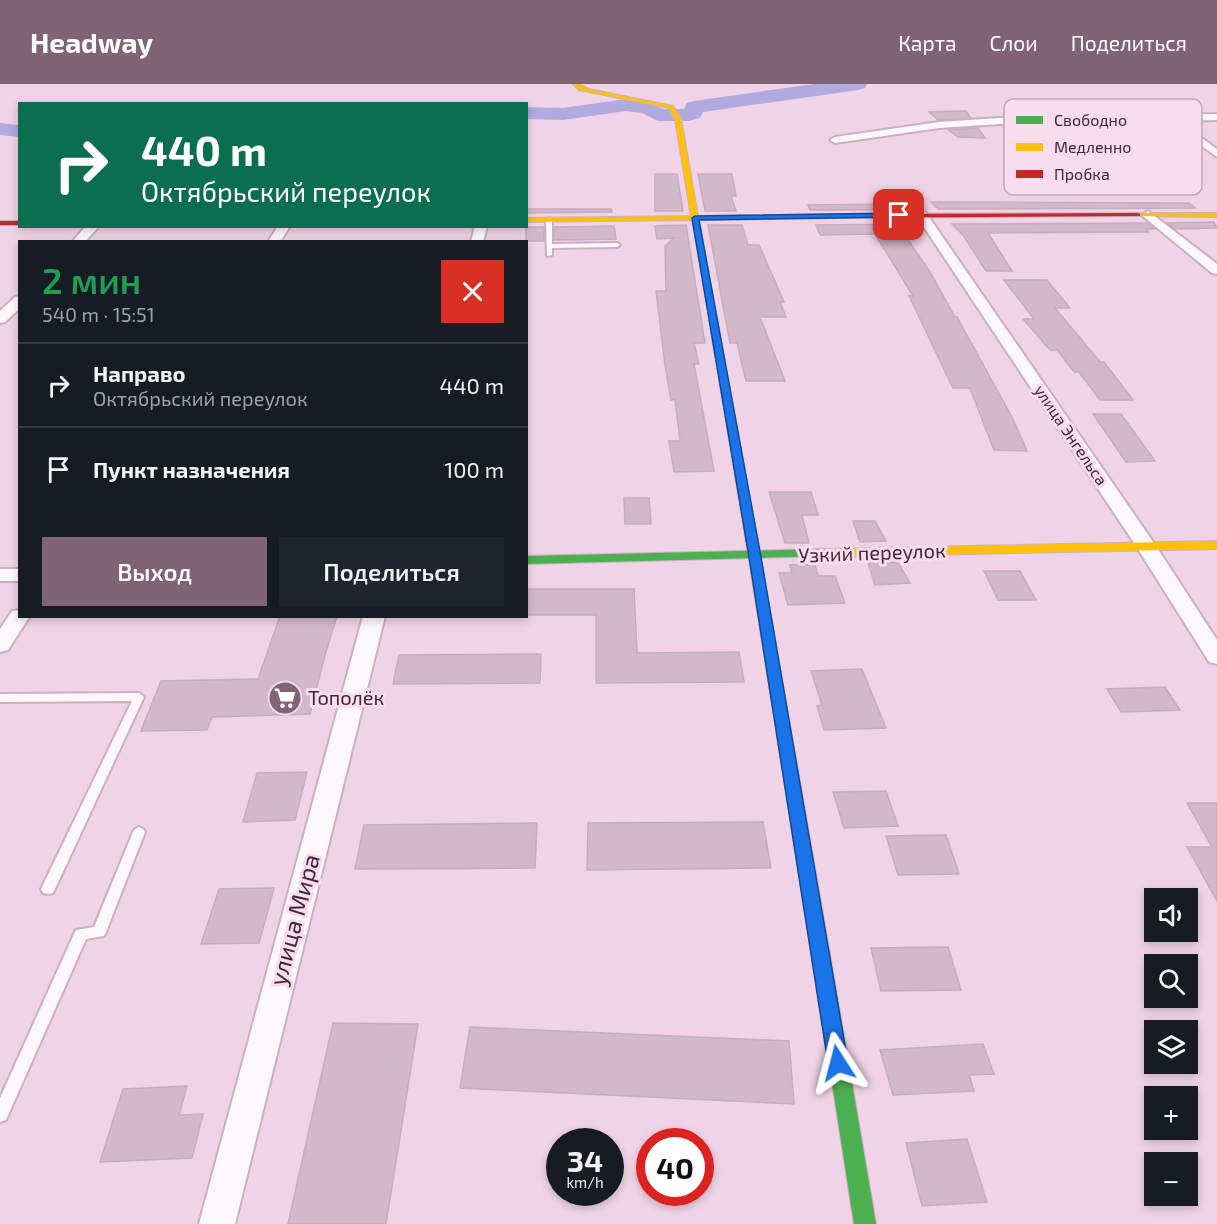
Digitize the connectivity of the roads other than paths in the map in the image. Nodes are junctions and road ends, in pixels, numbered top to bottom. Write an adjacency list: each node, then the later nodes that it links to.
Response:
1 (576, 84): 11 (street)
2 (1202, 117): 3 (street)
3 (1217, 117)
4 (1004, 121): 5 (street)
5 (835, 140)
6 (1202, 143): 7 (street)
7 (1217, 154)
8 (1148, 214): 9 (street); 10 (street); 21 (street)
9 (921, 215): 11 (street); 25 (street, улица Энгельса)
10 (1217, 215)
11 (695, 218): 13 (street); 26 (street)
12 (528, 220): 13 (street)
13 (549, 220): 19 (lane)
14 (0, 223): 15 (street)
15 (18, 223)
16 (91, 228): 17 (street)
17 (80, 240)
18 (617, 245): 19 (lane)
19 (549, 246): 20 (lane)
20 (549, 255)
21 (1217, 270)
22 (18, 302): 23 (street)
23 (0, 319)
24 (1217, 545): 25 (street, Узкий переулок)
25 (1146, 546): 26 (street, Узкий переулок); 33 (street, улица Энгельса)
26 (755, 557): 27 (street, Узкий переулок); 39 (street)
27 (528, 560)
28 (0, 575): 29 (street)
29 (18, 575)
30 (19, 618): 32 (street)
31 (373, 618): 38 (street, улица Мира)
32 (0, 645)
33 (1217, 657)
34 (0, 698): 36 (lane)
35 (139, 832): 37 (lane)
36 (48, 889)
37 (0, 1115)
38 (217, 1224)
39 (865, 1224)

